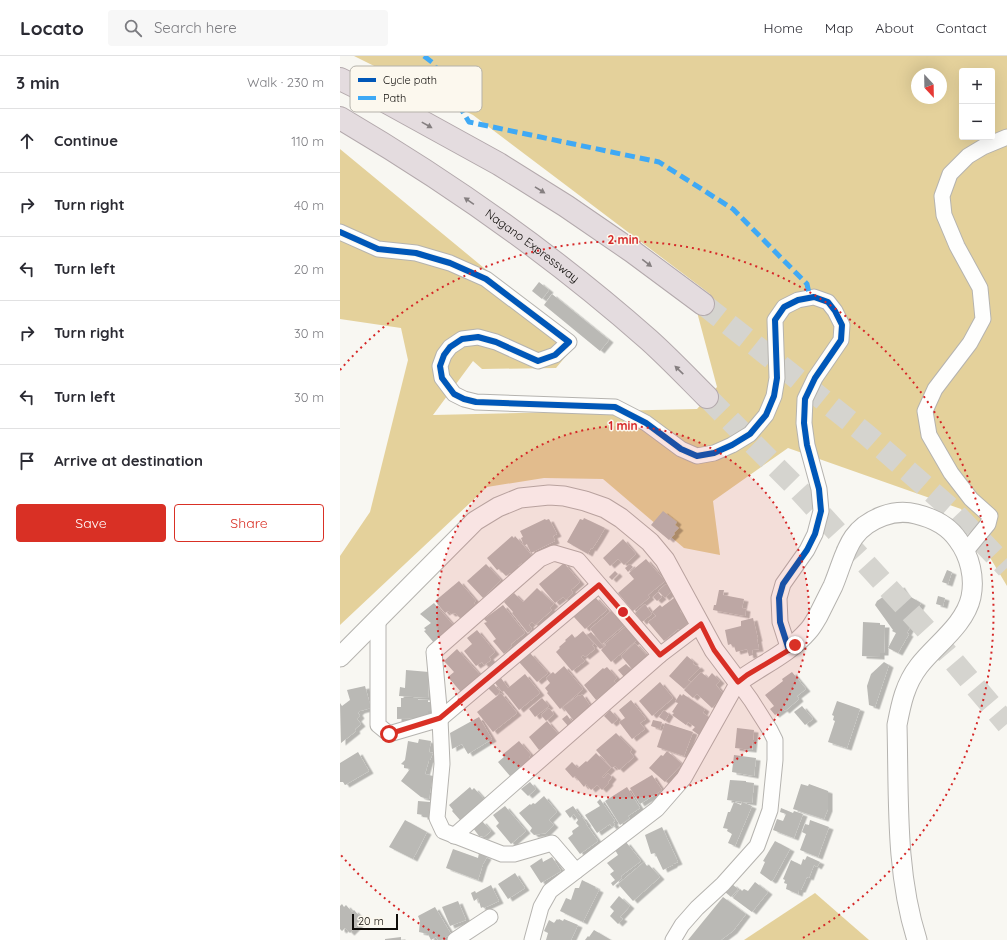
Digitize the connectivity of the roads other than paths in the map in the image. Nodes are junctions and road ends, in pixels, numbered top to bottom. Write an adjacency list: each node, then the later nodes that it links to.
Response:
1 (340, 79): 2 (highway, one-way to 2)
2 (350, 84)
3 (405, 112): 7 (highway, one-way to 7)
4 (340, 118): 8 (highway, Nagano Expressway, one-way to 4)
5 (1007, 137): 9 (street)
6 (340, 232): 13 (street)
7 (703, 304)
8 (707, 397)
9 (965, 552): 13 (street); 24 (street)
10 (599, 585): 14 (street); 17 (street); 17 (street)
11 (378, 621): 12 (street); 15 (street); 17 (street)
12 (701, 624): 14 (street); 16 (street)
13 (789, 650): 16 (street)
14 (660, 655): 18 (street)
15 (340, 658)
16 (738, 682): 19 (street); 23 (street)
17 (440, 718): 18 (street)
18 (454, 836): 19 (street)
19 (576, 871): 22 (street)
20 (490, 917): 21 (street)
21 (455, 940)
22 (532, 940)
23 (673, 940)
24 (917, 940)

